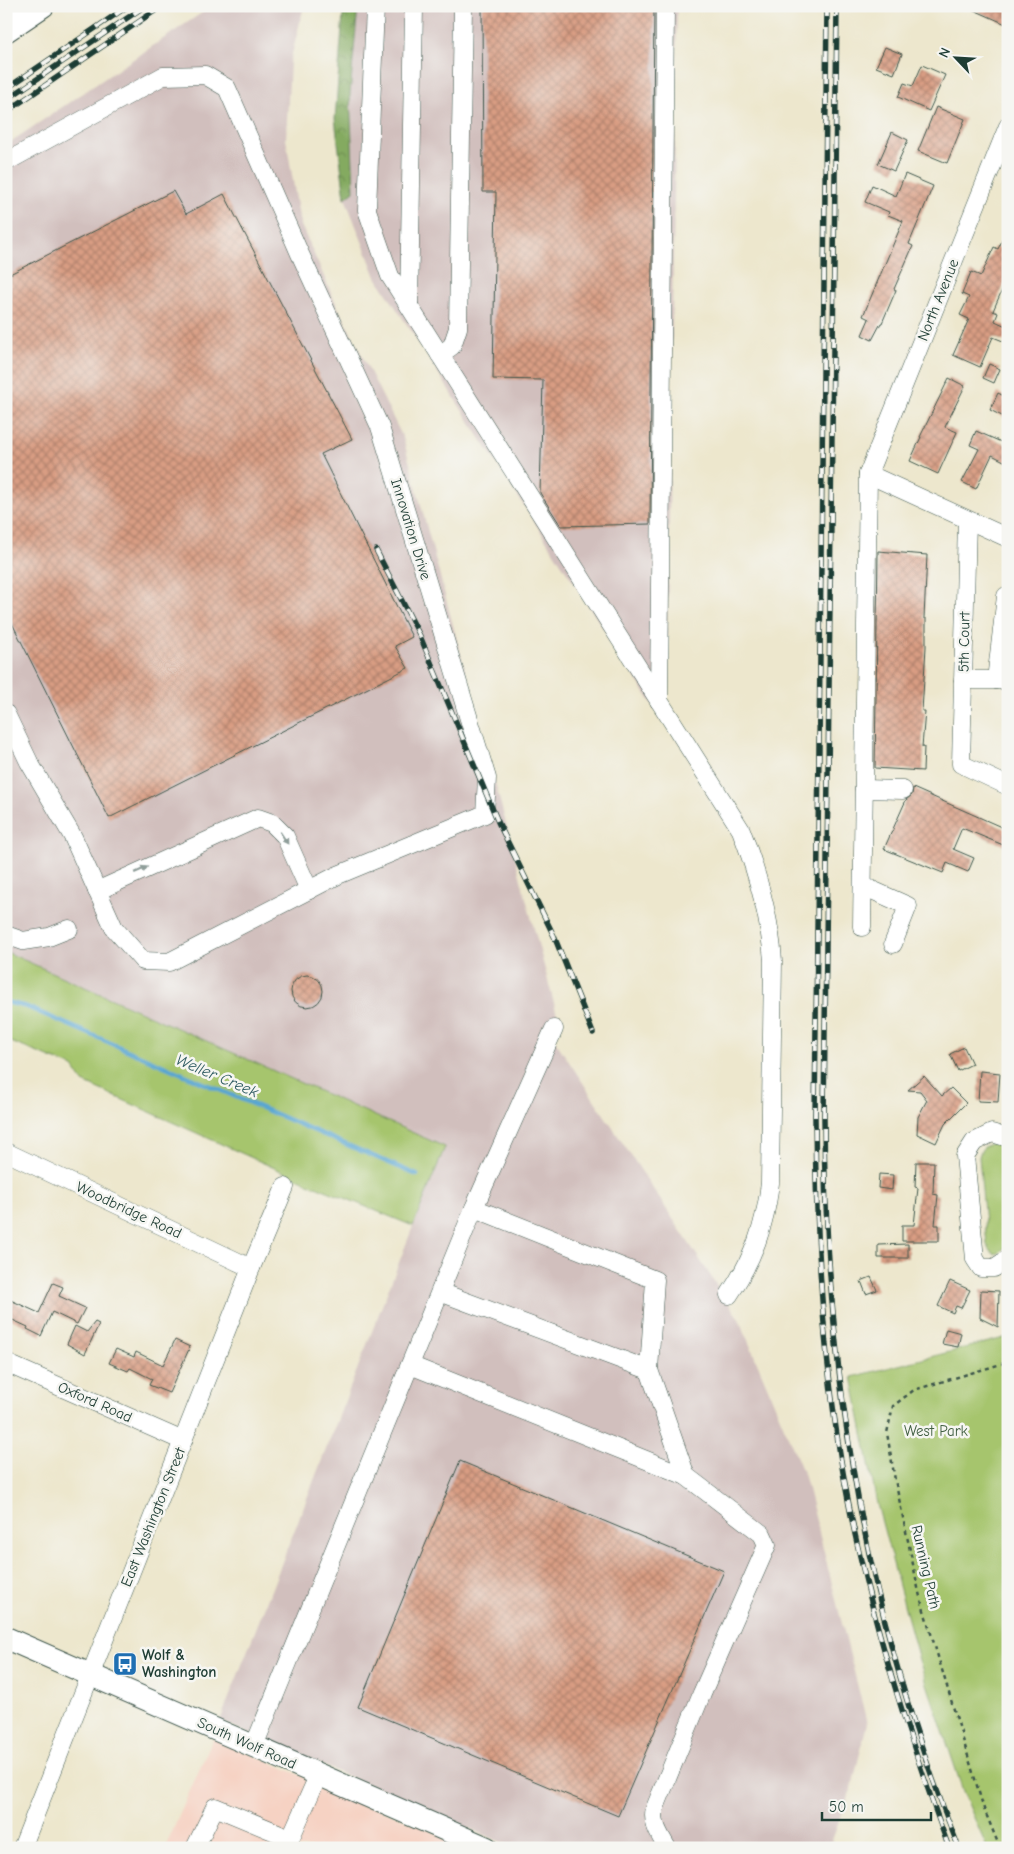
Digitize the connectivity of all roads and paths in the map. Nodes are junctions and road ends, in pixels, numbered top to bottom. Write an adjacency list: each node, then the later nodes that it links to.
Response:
1 (375, 6): 9 (street)
2 (414, 6): 9 (street)
3 (463, 6): 10 (street)
4 (666, 6): 17 (street)
5 (28, 10): 6 (main road)
6 (6, 30)
7 (1008, 126): 11 (street, North Avenue)
8 (6, 162): 23 (street, Innovation Drive)
9 (409, 305): 10 (street)
10 (440, 355): 17 (street)
11 (868, 474): 12 (street); 20 (street)
12 (967, 520): 13 (street); 16 (street, 5th Court)
13 (1008, 538)
14 (1008, 596): 15 (street)
15 (1002, 675): 16 (street)
16 (963, 680): 19 (street, 5th Court)
17 (659, 701): 37 (street)
18 (6, 714): 24 (street)
19 (1008, 786)
20 (864, 789): 21 (street); 22 (street)
21 (903, 790)
22 (863, 886): 25 (street); 28 (street)
23 (309, 890): 24 (street); 24 (street, one-way to 23)
24 (97, 891)
25 (862, 927)
26 (69, 929): 27 (street)
27 (6, 935)
28 (894, 944)
29 (554, 1030): 33 (street)
30 (1008, 1138): 34 (street)
31 (6, 1152): 35 (street, Woodbridge Road)
32 (286, 1187): 35 (street, East Washington Street)
33 (474, 1208): 36 (street); 41 (street)
34 (1008, 1258)
35 (252, 1268): 42 (street, East Washington Street)
36 (440, 1292): 40 (street); 41 (street)
37 (729, 1295)
38 (1008, 1362): 53 (path, Running Path)
39 (6, 1363): 42 (street, Oxford Road)
40 (410, 1365): 43 (street); 46 (street)
41 (649, 1370): 43 (street)
42 (183, 1442): 45 (street, East Washington Street)
43 (686, 1476): 52 (street)
44 (6, 1638): 45 (main road, South Wolf Road)
45 (91, 1674): 46 (main road, South Wolf Road); 49 (street, East Washington Street)
46 (254, 1746): 47 (main road, South Wolf Road)
47 (319, 1774): 48 (street); 51 (main road, South Wolf Road)
48 (288, 1843): 50 (street)
49 (22, 1848)
50 (195, 1848)
51 (487, 1848)
52 (667, 1848)
53 (1000, 1848)

